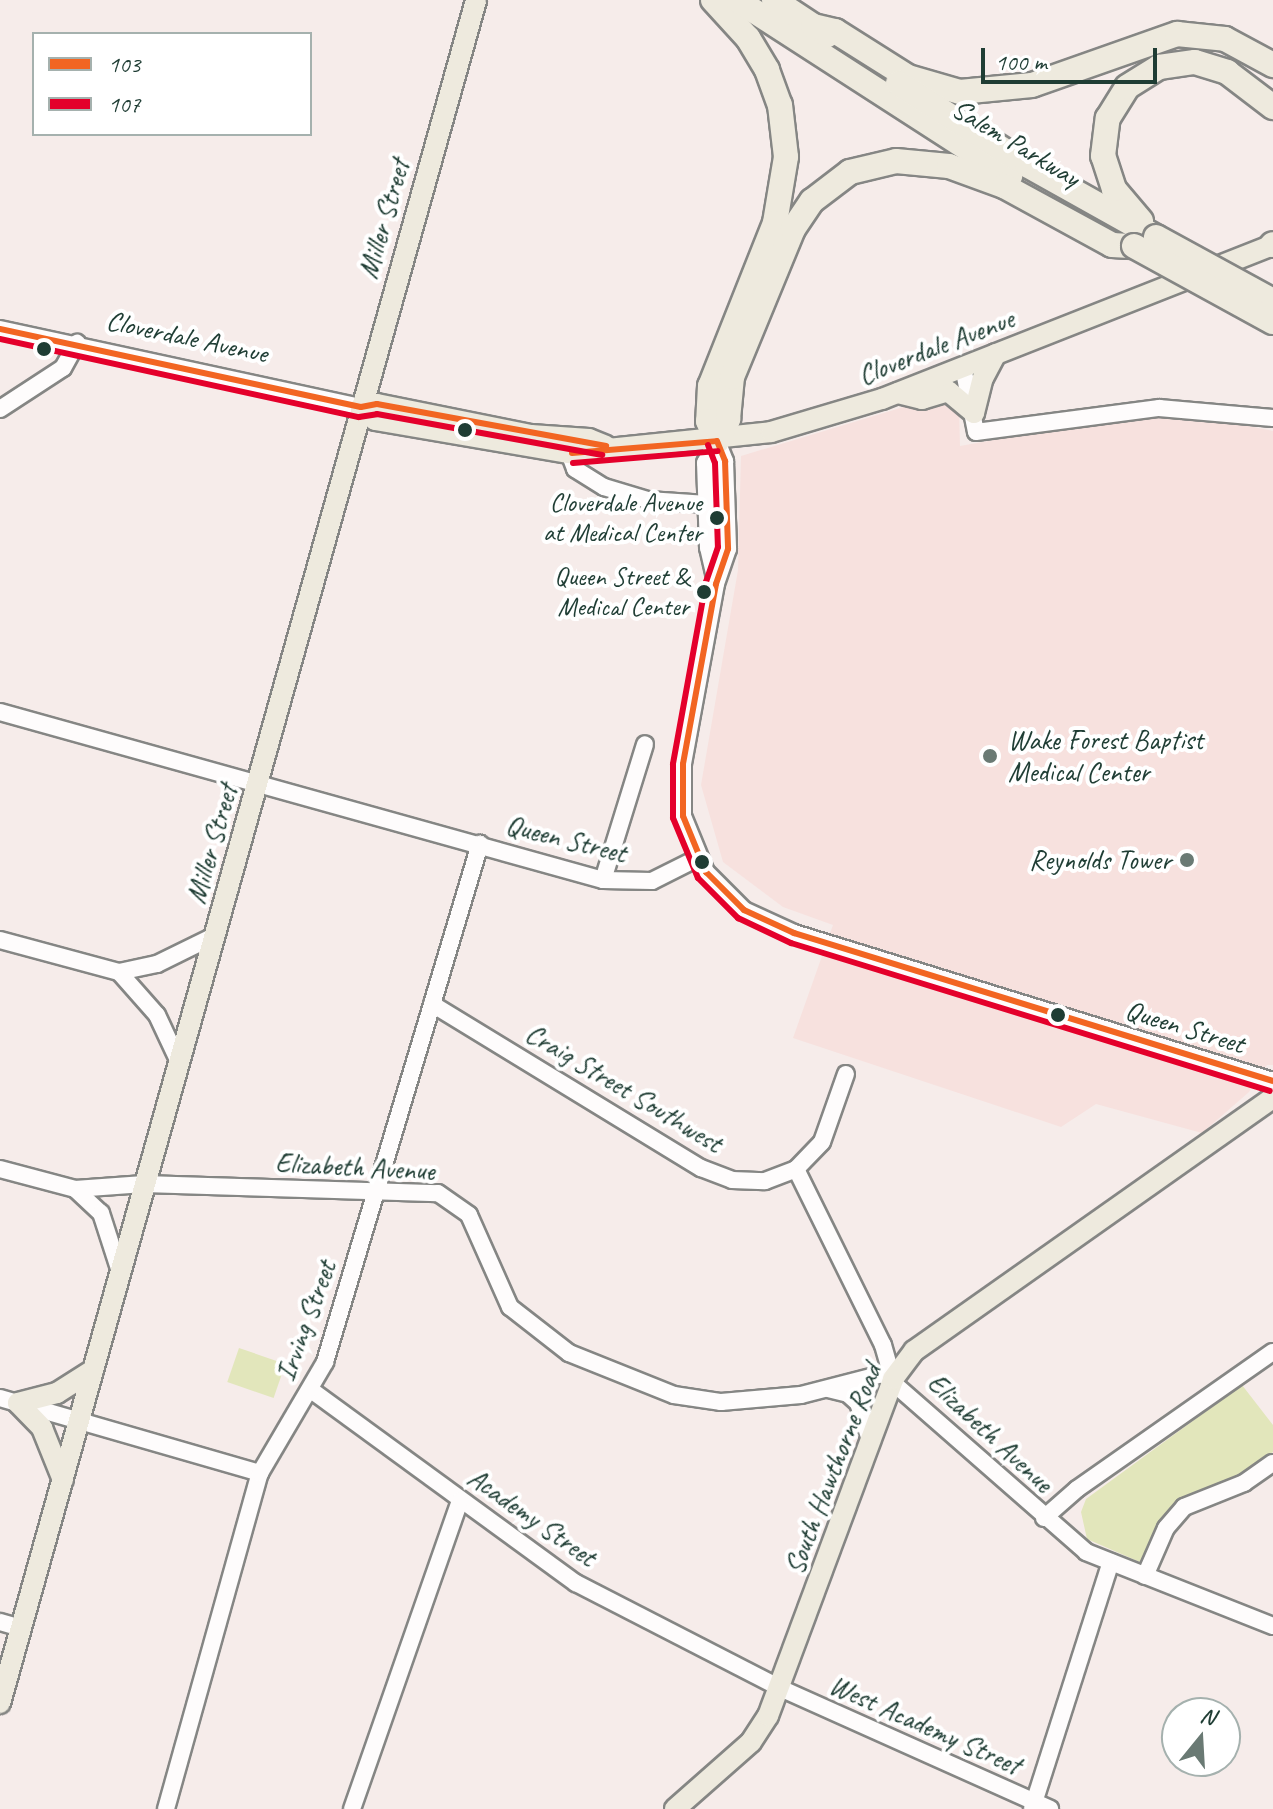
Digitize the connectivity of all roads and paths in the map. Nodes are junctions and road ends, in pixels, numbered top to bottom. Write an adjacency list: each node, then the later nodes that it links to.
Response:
1 (476, 0): 14 (main road, Miller Street)
2 (713, 0): 23 (highway)
3 (737, 0): 8 (highway, Salem Parkway)
4 (774, 0): 5 (highway, Salem Parkway)
5 (813, 26): 6 (highway); 8 (highway, Salem Parkway)
6 (1273, 65)
7 (1273, 107): 8 (highway)
8 (1145, 242): 10 (highway, Salem Parkway, bridge); 11 (highway, Salem Parkway, bridge); 23 (highway)
9 (1273, 245): 15 (main road, Cloverdale Avenue)
10 (1273, 301)
11 (1273, 322)
12 (0, 329): 13 (street, Cloverdale Avenue)
13 (77, 343): 18 (street, Cloverdale Avenue); 19 (street)
14 (376, 352): 18 (main road, Miller Street); 20 (main road)
15 (996, 354): 16 (main road, Cloverdale Avenue); 22 (main road)
16 (963, 367): 17 (main road, Cloverdale Avenue); 22 (street)
17 (898, 393): 22 (main road); 23 (main road, Cloverdale Avenue)
18 (361, 407): 20 (main road, Cloverdale Avenue); 25 (main road, Cloverdale Avenue); 30 (main road, Miller Street)
19 (0, 409)
20 (411, 410): 24 (main road, Cloverdale Avenue)
21 (1273, 418): 22 (street)
22 (975, 423)
23 (717, 441): 24 (main road, Cloverdale Avenue); 26 (street); 27 (street)
24 (606, 446): 25 (main road, Cloverdale Avenue)
25 (569, 453): 26 (street)
26 (707, 504): 27 (street)
27 (716, 584): 32 (street)
28 (0, 712): 30 (street, Queen Street)
29 (645, 744): 33 (street)
30 (258, 784): 31 (street, Queen Street); 34 (main road, Miller Street)
31 (480, 844): 33 (street, Queen Street); 37 (street, Irving Street)
32 (698, 858): 33 (street, Queen Street); 40 (street, Queen Street)
33 (603, 880)
34 (216, 935): 36 (street); 38 (main road, Miller Street)
35 (0, 940): 36 (street)
36 (119, 972): 38 (street)
37 (432, 1004): 43 (street, Craig Street Southwest); 46 (street, Irving Street)
38 (179, 1062): 44 (main road, Miller Street)
39 (846, 1074): 43 (street, Craig Street Southwest)
40 (1273, 1081)
41 (1273, 1098): 50 (main road, South Hawthorne Road)
42 (0, 1169): 45 (street, Elizabeth Avenue)
43 (796, 1169): 50 (street)
44 (144, 1184): 45 (street, Elizabeth Avenue); 46 (street, Elizabeth Avenue); 47 (main road, Miller Street)
45 (75, 1189): 47 (street)
46 (377, 1191): 51 (street, Elizabeth Avenue); 52 (street, Irving Street)
47 (120, 1274): 49 (main road, Miller Street)
48 (1273, 1352): 60 (street)
49 (93, 1370): 53 (main road); 54 (main road, Miller Street)
50 (893, 1379): 51 (street, Elizabeth Avenue); 55 (main road, South Hawthorne Road); 60 (street, Elizabeth Avenue)
51 (826, 1389): 55 (street)
52 (311, 1390): 57 (street, Irving Street); 59 (street, Academy Street)
53 (9, 1401): 54 (street); 58 (main road)
54 (79, 1422): 57 (street); 58 (main road, Miller Street)
55 (870, 1440): 66 (main road, South Hawthorne Road)
56 (1273, 1463): 62 (street)
57 (260, 1473): 70 (street, Irving Street)
58 (63, 1480): 65 (main road, Miller Street)
59 (460, 1500): 66 (street, Academy Street); 71 (street)
60 (1044, 1518): 61 (street, Elizabeth Avenue)
61 (1111, 1562): 62 (street, Elizabeth Avenue); 69 (street)
62 (1145, 1576): 64 (street, Elizabeth Avenue)
63 (0, 1622): 65 (street)
64 (1273, 1626)
65 (21, 1628): 67 (main road, Miller Street)
66 (780, 1688): 68 (main road, South Hawthorne Road); 69 (street, West Academy Street)
67 (0, 1703)
68 (678, 1807)
69 (1039, 1807)
70 (166, 1809)
71 (352, 1809)

